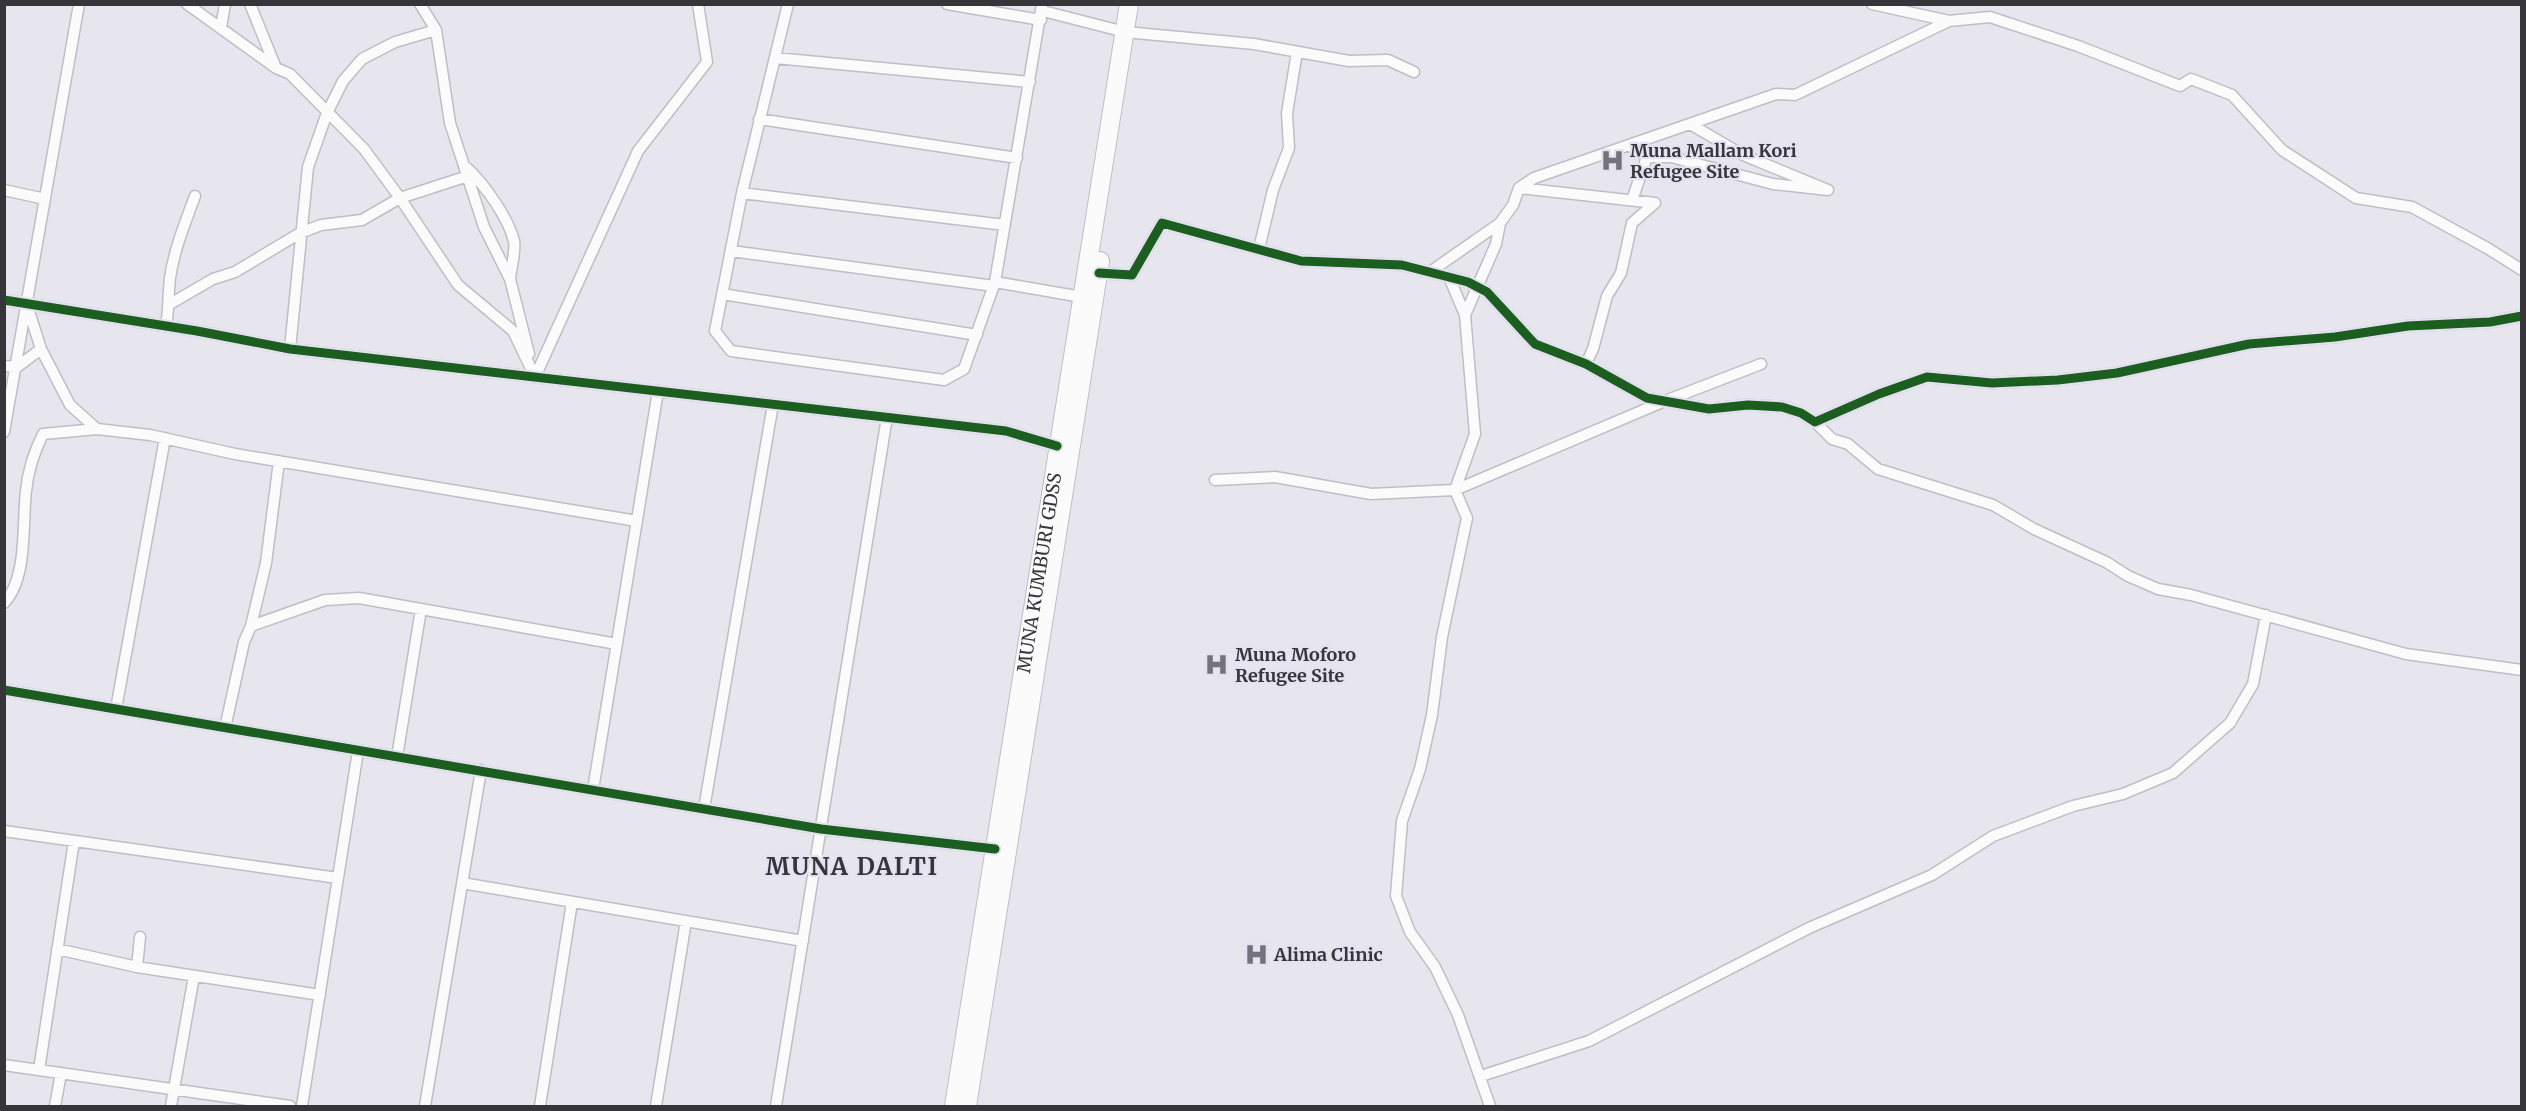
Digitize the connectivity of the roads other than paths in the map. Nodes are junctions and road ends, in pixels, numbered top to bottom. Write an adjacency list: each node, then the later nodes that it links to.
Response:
1 (87, 4): 13 (street)
2 (187, 4): 17 (street)
3 (225, 4): 17 (street)
4 (250, 4): 22 (street)
5 (420, 4): 18 (street)
6 (698, 4): 66 (street)
7 (788, 4): 21 (street)
8 (947, 4): 14 (street)
9 (1129, 4): 19 (highway, MUNA KUMBURI GDSS)
10 (1141, 4): 19 (highway, MUNA KUMBURI GDSS)
11 (1872, 4): 15 (street)
12 (1917, 4): 15 (street)
13 (79, 9): 37 (street)
14 (1042, 12): 19 (street); 24 (street)
15 (1906, 12): 16 (street)
16 (1949, 21): 27 (street); 44 (street)
17 (221, 28): 22 (street)
18 (436, 30): 25 (street); 31 (street)
19 (1130, 32): 20 (street); 46 (highway, MUNA KUMBURI GDSS); 52 (highway, MUNA KUMBURI GDSS)
20 (1297, 52): 23 (street); 42 (street)
21 (775, 58): 24 (street); 26 (street)
22 (276, 68): 25 (street)
23 (1414, 72)
24 (1030, 82): 30 (street)
25 (327, 113): 36 (street); 41 (street)
26 (759, 119): 30 (street); 34 (street)
27 (1690, 124): 28 (street); 29 (street)
28 (1629, 145): 29 (street); 32 (street)
29 (1647, 157): 38 (street)
30 (1017, 158): 40 (street)
31 (467, 172): 36 (street); 48 (street); 48 (street)
32 (1520, 188): 38 (street); 39 (street)
33 (4, 190): 37 (street)
34 (742, 193): 40 (street); 43 (street)
35 (195, 196): 55 (street)
36 (400, 198): 41 (street); 66 (street)
37 (45, 199): 54 (street)
38 (1632, 200): 62 (street)
39 (1500, 223): 45 (street); 50 (street)
40 (1005, 225): 49 (street)
41 (300, 233): 55 (street); 60 (street)
42 (1259, 249): 45 (street); 46 (street)
43 (731, 252): 49 (street); 51 (street)
44 (2522, 270)
45 (1430, 272): 47 (street)
46 (1099, 273): 122 (highway, MUNA KUMBURI GDSS)
47 (1449, 277): 50 (street); 56 (street)
48 (510, 279): 66 (street)
49 (994, 284): 52 (street); 59 (street)
50 (1477, 287): 56 (street); 62 (street)
51 (722, 294): 59 (street); 59 (street)
52 (1082, 297): 75 (highway, MUNA KUMBURI GDSS)
53 (4, 300): 54 (street)
54 (26, 302): 58 (street); 61 (street); 65 (street)
55 (170, 304): 58 (street)
56 (1465, 315): 78 (street)
57 (2522, 316): 71 (street)
58 (166, 326): 60 (street)
59 (977, 335)
60 (290, 349): 66 (street)
61 (40, 350): 65 (street); 72 (street)
62 (1586, 364): 68 (street)
63 (1761, 364): 68 (street)
64 (4, 366): 65 (street)
65 (17, 367): 73 (street)
66 (535, 377): 67 (street)
67 (658, 391): 69 (street); 79 (street)
68 (1665, 401): 71 (street); 78 (street)
69 (773, 404): 70 (street); 93 (street)
70 (887, 417): 75 (street); 94 (street)
71 (1815, 422): 82 (street)
72 (97, 429): 74 (street); 80 (street)
73 (4, 432)
74 (165, 438): 76 (street); 87 (street)
75 (1057, 446): 97 (highway, MUNA KUMBURI GDSS)
76 (279, 461): 79 (street); 83 (street)
77 (1215, 480): 78 (street)
78 (1455, 490): 111 (street)
79 (637, 521): 84 (street)
80 (4, 603)
81 (421, 609): 83 (street); 84 (street); 90 (street)
82 (2266, 615): 85 (street); 111 (street)
83 (251, 626): 88 (street)
84 (617, 644): 92 (street)
85 (2522, 670)
86 (4, 690): 87 (street)
87 (116, 709): 88 (street)
88 (225, 728): 89 (street)
89 (358, 751): 90 (street); 98 (street)
90 (397, 757): 91 (street)
91 (481, 770): 92 (street); 99 (street)
92 (593, 790): 93 (street)
93 (704, 809): 94 (street)
94 (821, 829): 97 (street); 103 (street)
95 (4, 831): 96 (street)
96 (74, 841): 98 (street); 104 (street)
97 (995, 849): 121 (highway, MUNA KUMBURI GDSS)
98 (338, 878): 107 (street)
99 (462, 883): 100 (street); 117 (street)
100 (572, 902): 101 (street); 118 (street)
101 (686, 921): 103 (street); 119 (street)
102 (140, 937): 105 (street)
103 (803, 941): 120 (street)
104 (57, 950): 105 (street); 109 (street)
105 (137, 967): 106 (street)
106 (194, 976): 107 (street); 112 (street)
107 (320, 995): 116 (street)
108 (4, 1065): 109 (street)
109 (39, 1070): 110 (street)
110 (61, 1073): 112 (street); 113 (street)
111 (1480, 1076): 123 (street)
112 (173, 1090): 114 (street); 115 (street)
113 (55, 1107)
114 (171, 1107)
115 (290, 1107)
116 (302, 1107)
117 (425, 1107)
118 (540, 1107)
119 (656, 1107)
120 (776, 1107)
121 (954, 1107)
122 (967, 1107)
123 (1490, 1107)

